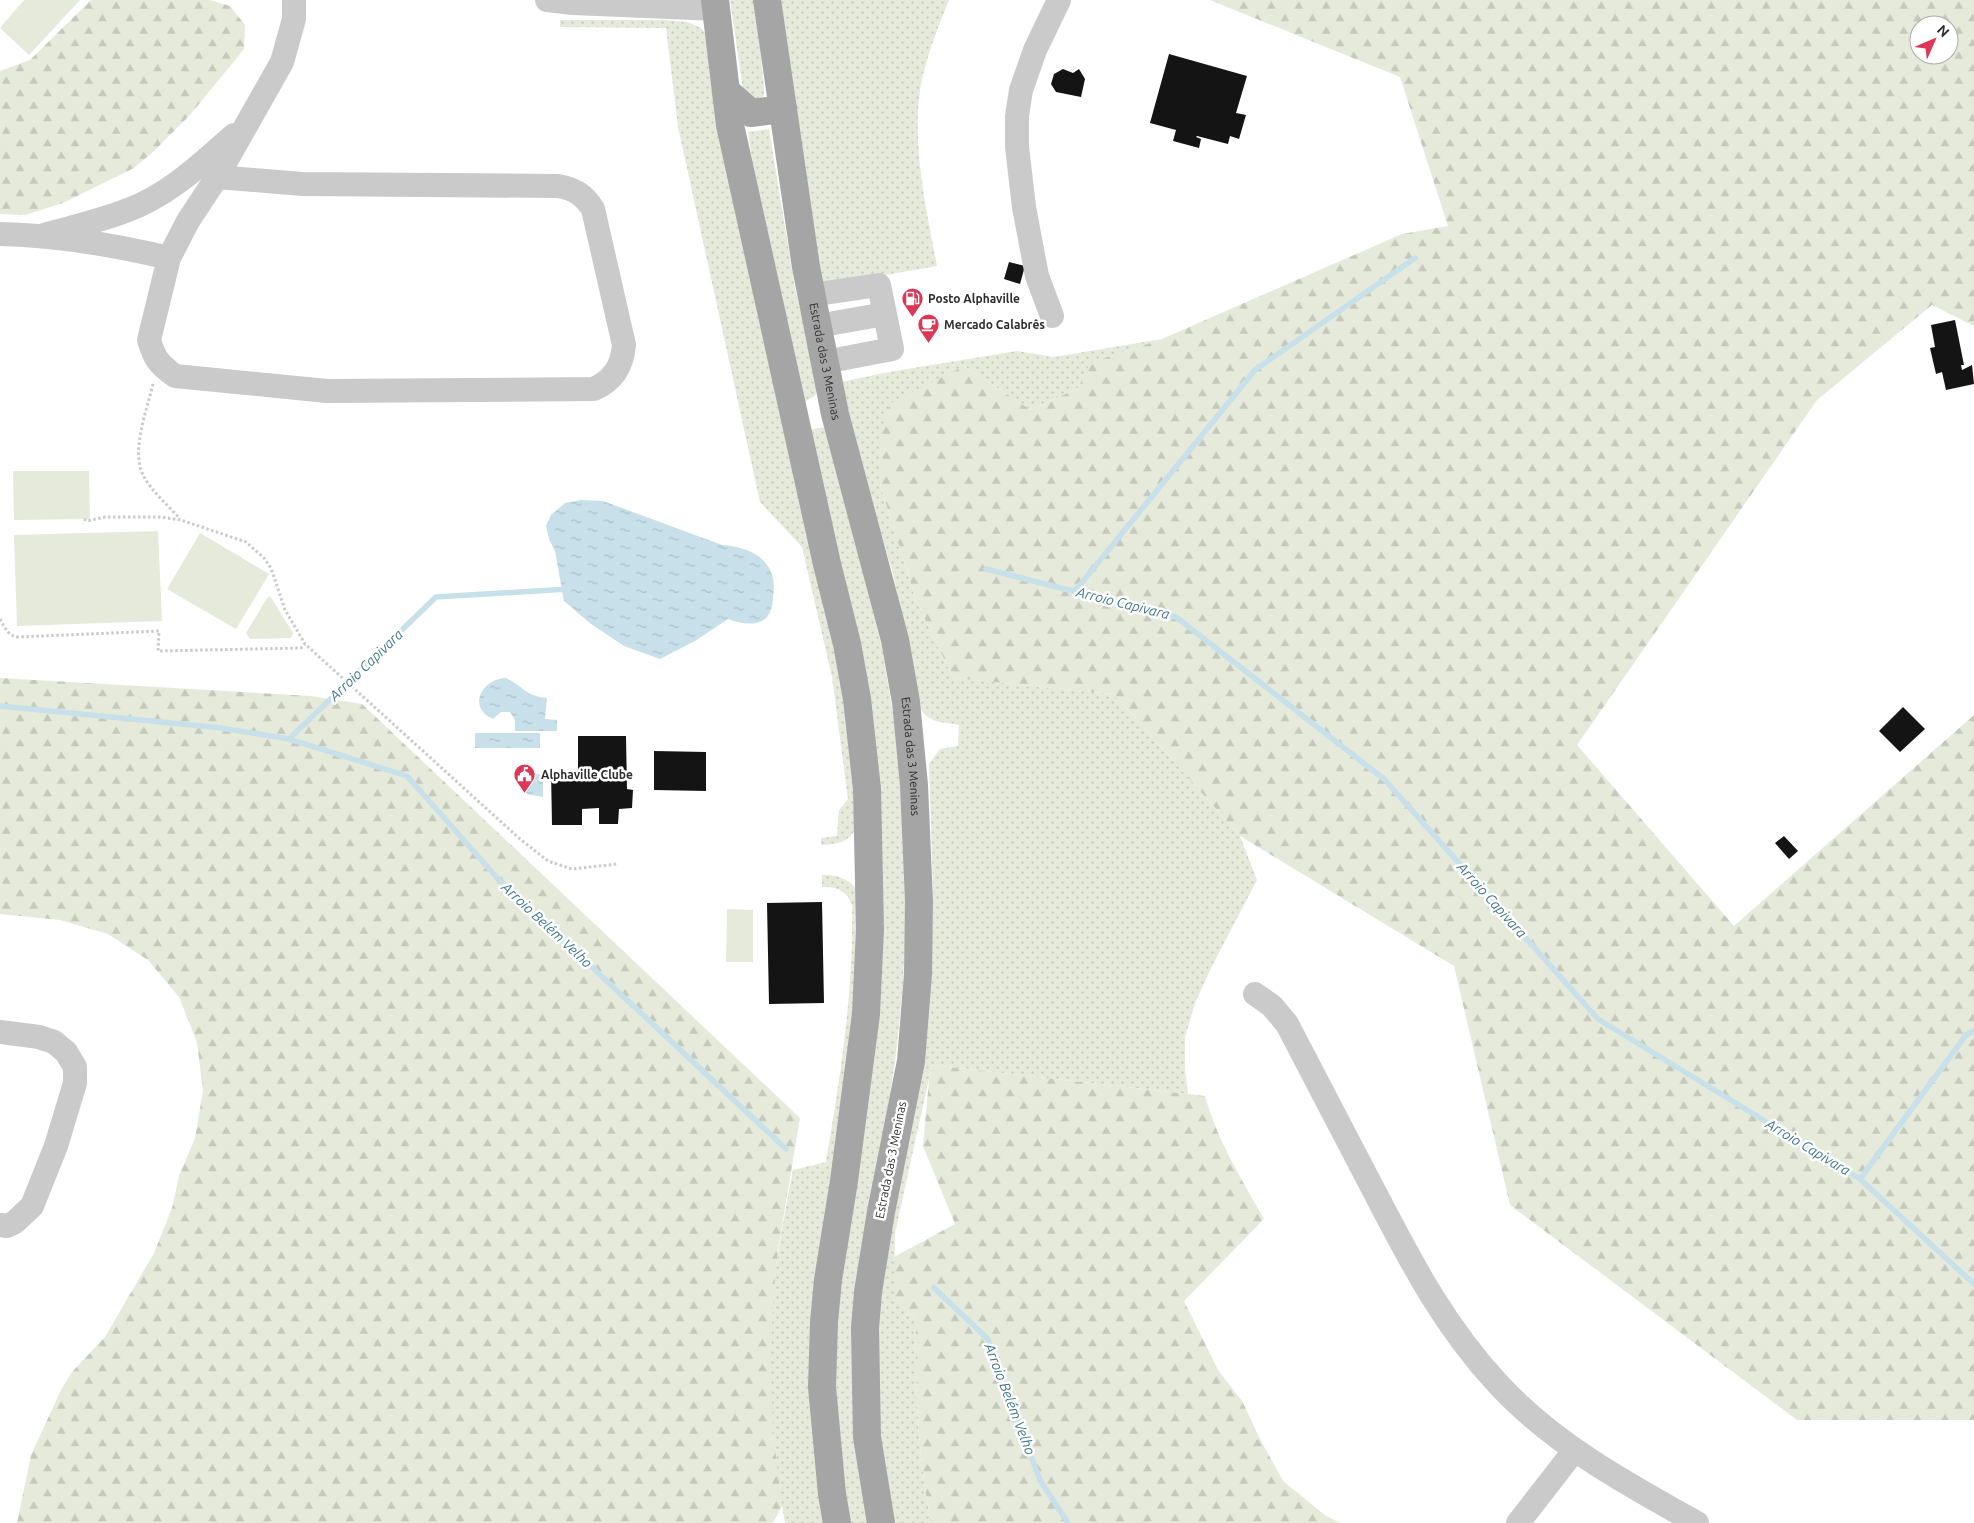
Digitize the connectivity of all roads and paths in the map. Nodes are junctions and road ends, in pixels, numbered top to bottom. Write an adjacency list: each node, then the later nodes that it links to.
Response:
1 (294, 0): 8 (street)
2 (547, 0): 5 (street)
3 (767, 0): 7 (main road, Estrada das 3 Meninas)
4 (1058, 0): 19 (street)
5 (716, 5): 6 (main road)
6 (726, 91): 7 (main road); 24 (main road)
7 (783, 109): 17 (main road, Estrada das 3 Meninas)
8 (245, 126): 9 (street); 10 (street)
9 (217, 177): 12 (street); 16 (street)
10 (158, 195): 11 (street); 12 (street)
11 (129, 210): 14 (street); 15 (street)
12 (188, 221): 16 (street)
13 (0, 234): 14 (street)
14 (40, 236): 15 (street)
15 (120, 247): 16 (street)
16 (169, 258)
17 (811, 295): 18 (street); 20 (main road, Estrada das 3 Meninas)
18 (885, 314): 20 (street); 21 (street)
19 (1052, 316)
20 (818, 326): 21 (main road, Estrada das 3 Meninas)
21 (824, 362): 23 (main road, Estrada das 3 Meninas)
22 (154, 381): 26 (path)
23 (835, 414): 24 (main road); 35 (main road, Estrada das 3 Meninas)
24 (796, 425): 34 (main road)
25 (84, 519): 26 (path)
26 (181, 520): 28 (path)
27 (0, 619): 28 (path)
28 (305, 644): 29 (path)
29 (617, 864)
30 (1255, 994): 33 (street)
31 (0, 1032): 32 (street)
32 (0, 1225)
33 (1574, 1451): 36 (street); 37 (street)
34 (837, 1523)
35 (881, 1523)
36 (1518, 1523)
37 (1697, 1523)

